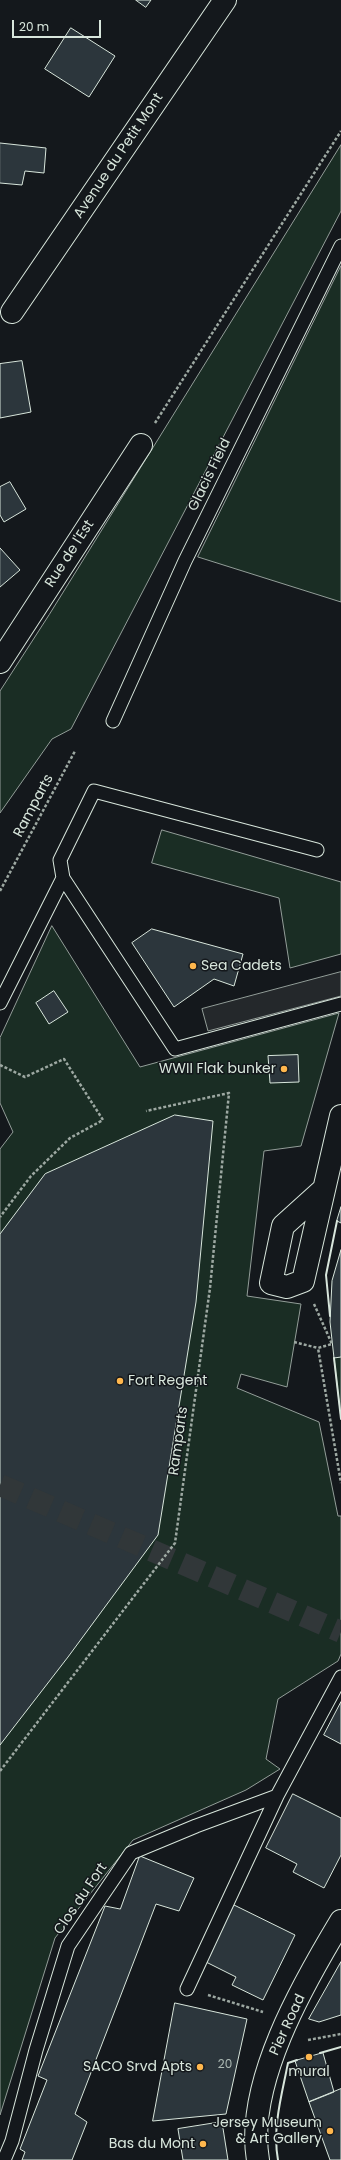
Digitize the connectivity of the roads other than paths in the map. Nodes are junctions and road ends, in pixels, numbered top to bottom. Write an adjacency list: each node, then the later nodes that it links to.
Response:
1 (225, 0): 3 (street, Avenue du Petit Mont)
2 (341, 246): 6 (lane, Glacis Field)
3 (12, 312)
4 (140, 445): 5 (street, Rue de l'Est)
5 (0, 662)
6 (113, 721)
7 (318, 850): 8 (lane)
8 (62, 878): 9 (lane); 10 (lane)
9 (0, 1003)
10 (341, 1004)
11 (341, 1116): 12 (street)
12 (324, 1189): 12 (street)
13 (341, 1676): 14 (lane)
14 (277, 1796): 16 (lane); 17 (lane, Clos du Fort)
15 (341, 1921): 18 (street, Pier Road)
16 (187, 1989)
17 (4, 2160)
18 (258, 2160)

